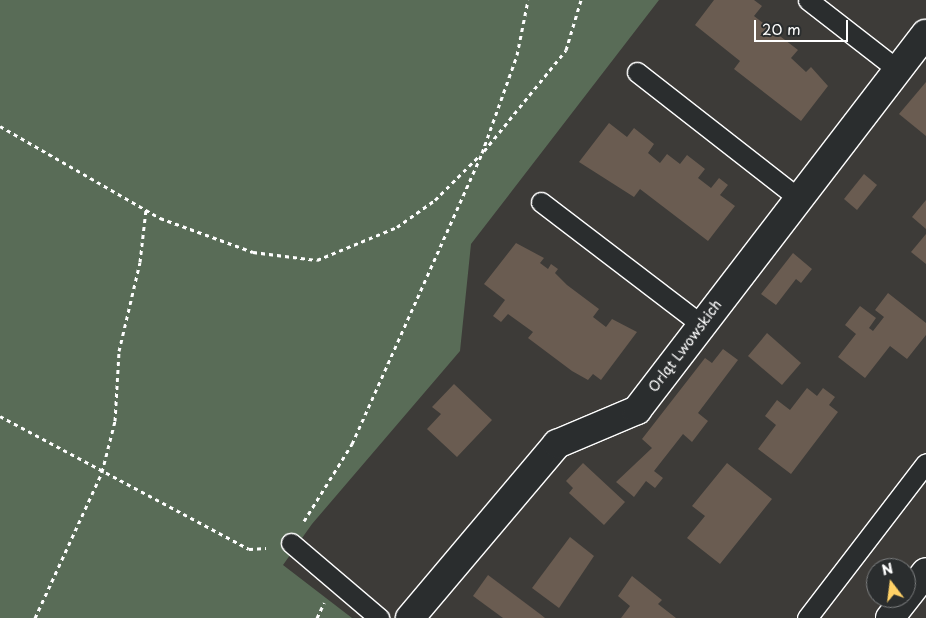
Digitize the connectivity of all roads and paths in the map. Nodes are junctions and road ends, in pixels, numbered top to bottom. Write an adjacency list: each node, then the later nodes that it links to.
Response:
1 (528, 0): 8 (path)
2 (581, 0): 8 (path)
3 (808, 0): 5 (lane)
4 (926, 34): 5 (street, Orląt Lwowskich)
5 (898, 70): 9 (street, Orląt Lwowskich)
6 (637, 72): 9 (lane)
7 (0, 126): 11 (path)
8 (482, 153): 11 (path); 16 (path)
9 (798, 198): 12 (street, Orląt Lwowskich)
10 (542, 202): 12 (lane)
11 (146, 209): 15 (path)
12 (702, 325): 20 (street, Orląt Lwowskich)
13 (0, 416): 15 (path)
14 (926, 463): 21 (lane)
15 (102, 472): 16 (path); 18 (path)
16 (291, 543): 19 (lane)
17 (926, 572): 22 (street)
18 (35, 618)
19 (378, 618)
20 (410, 618)
21 (807, 618)
22 (890, 618)

